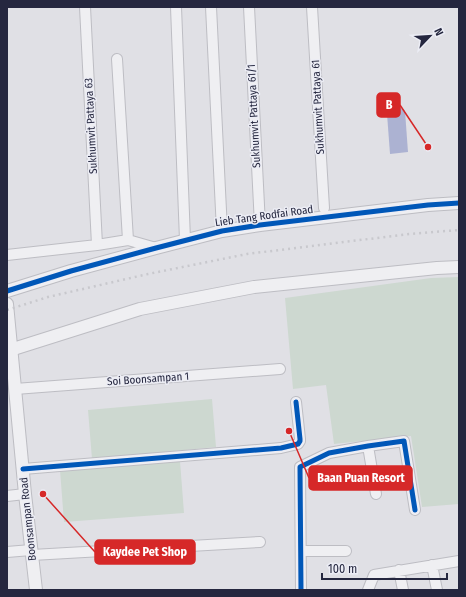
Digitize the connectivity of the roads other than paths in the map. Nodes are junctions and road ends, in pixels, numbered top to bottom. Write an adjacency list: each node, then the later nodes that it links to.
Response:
1 (85, 7): 13 (street, Sukhumvit Pattaya 63)
2 (176, 7): 12 (street)
3 (211, 7): 10 (street)
4 (249, 7): 9 (street, Sukhumvit Pattaya 61/1)
5 (312, 7): 8 (street, Sukhumvit Pattaya 61)
6 (117, 59): 11 (street)
7 (459, 203): 9 (street, Lieb Tang Rodfai Road)
8 (324, 208)
9 (260, 225): 10 (street, Lieb Tang Rodfai Road)
10 (222, 231): 12 (street, Lieb Tang Rodfai Road)
11 (128, 240): 13 (street); 14 (street)
12 (185, 240): 14 (street, Lieb Tang Rodfai Road)
13 (97, 245): 15 (street)
14 (156, 248): 17 (street, Lieb Tang Rodfai Road)
15 (7, 255)
16 (459, 268): 19 (street)
17 (7, 292)
18 (7, 304): 19 (street, Boonsampan Road)
19 (9, 350): 21 (street, Boonsampan Road)
20 (280, 369): 21 (street, Soi Boonsampan 1)
21 (15, 389): 24 (street, Boonsampan Road)
22 (296, 402): 24 (street)
23 (368, 446): 26 (street); 28 (street); 31 (street)
24 (23, 469): 25 (street, Boonsampan Road)
25 (25, 494): 27 (street); 33 (street, Boonsampan Road)
26 (376, 494)
27 (7, 496)
28 (415, 510)
29 (260, 542): 33 (street)
30 (346, 550): 31 (street)
31 (300, 551): 39 (street)
32 (7, 552): 33 (street)
33 (32, 552): 38 (street, Boonsampan Road)
34 (459, 561): 35 (street)
35 (432, 565): 36 (street); 41 (street)
36 (399, 570): 37 (street); 40 (street)
37 (369, 589)
38 (36, 590)
39 (300, 590)
40 (403, 590)
41 (437, 590)

